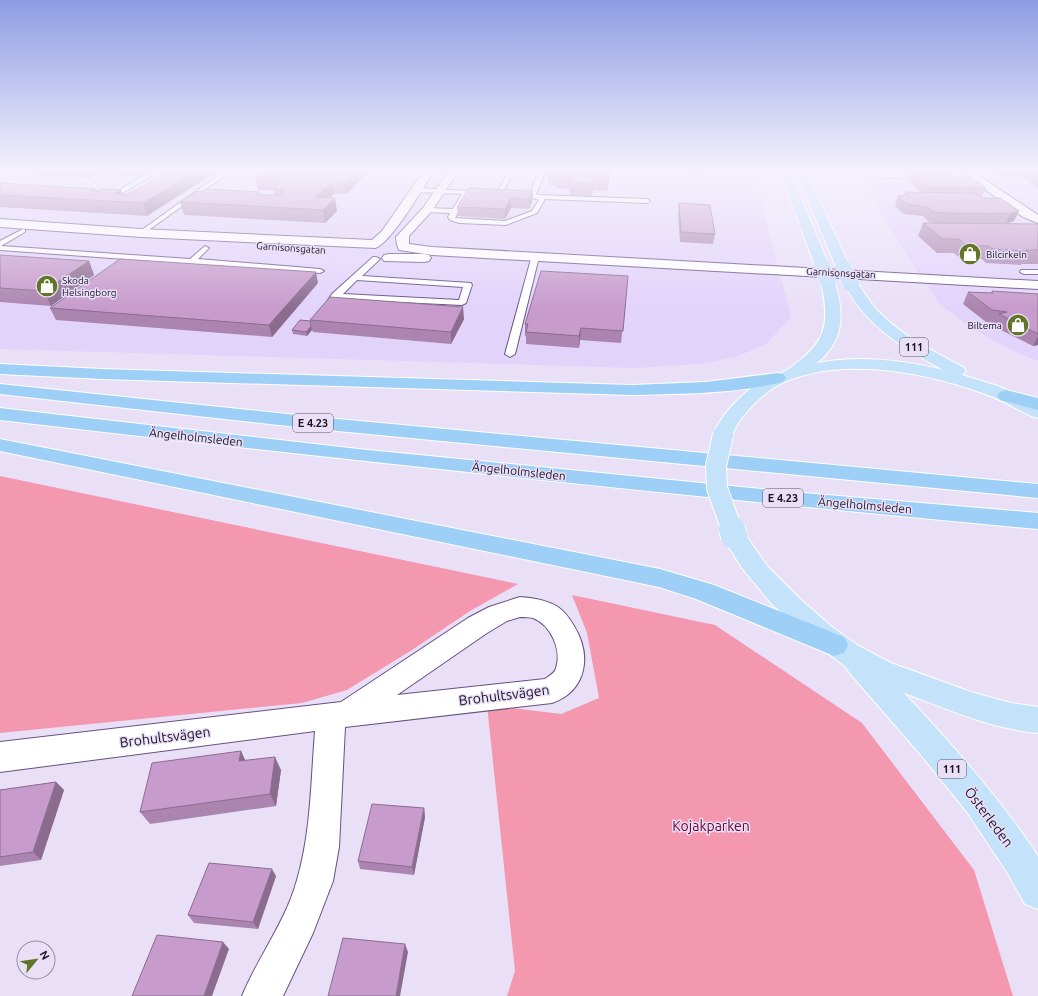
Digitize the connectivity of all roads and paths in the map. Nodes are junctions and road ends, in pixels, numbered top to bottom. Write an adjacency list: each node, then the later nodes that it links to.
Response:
1 (166, 215): 11 (lane)
2 (399, 215): 13 (street)
3 (422, 215): 14 (street)
4 (452, 215): 5 (lane)
5 (525, 215)
6 (802, 215): 30 (main road, 111, bridge)
7 (820, 215): 32 (main road, 111, bridge)
8 (0, 223): 11 (street, Garnisonsgatan)
9 (0, 230): 10 (street, Garnisonsgatan)
10 (23, 231): 12 (lane); 17 (street, Garnisonsgatan)
11 (141, 233): 13 (street, Garnisonsgatan)
12 (0, 244)
13 (374, 244): 14 (street, Garnisonsgatan); 17 (street)
14 (403, 246): 17 (street); 20 (street, Garnisonsgatan)
15 (0, 248): 18 (lane)
16 (205, 248): 18 (lane)
17 (377, 258): 19 (street, Garnisonsgatan); 24 (lane)
18 (192, 261): 21 (lane)
19 (534, 261): 20 (street, Garnisonsgatan); 28 (lane)
20 (644, 262): 25 (street, Garnisonsgatan)
21 (320, 271)
22 (1024, 272): 23 (lane)
23 (1038, 272)
24 (355, 278): 26 (lane); 26 (lane)
25 (1038, 285)
26 (335, 296): 27 (lane)
27 (326, 307)
28 (510, 354)
29 (0, 369): 30 (highway)
30 (786, 375): 32 (main road); 39 (main road, 111, bridge)
31 (0, 389): 37 (highway, E 4.23)
32 (1000, 393): 33 (highway); 34 (main road, 111)
33 (1038, 404)
34 (1038, 412)
35 (0, 414): 38 (highway, Ängelholmsleden / E 4.23)
36 (0, 446): 39 (highway)
37 (1038, 491)
38 (1038, 521)
39 (843, 651): 41 (main road); 43 (main road, Österleden / 111)
40 (339, 715): 40 (street, Brohultsvägen); 42 (street, Brohultsvägen); 44 (street)
41 (1038, 720)
42 (0, 757)
43 (1038, 891)
44 (262, 996)

